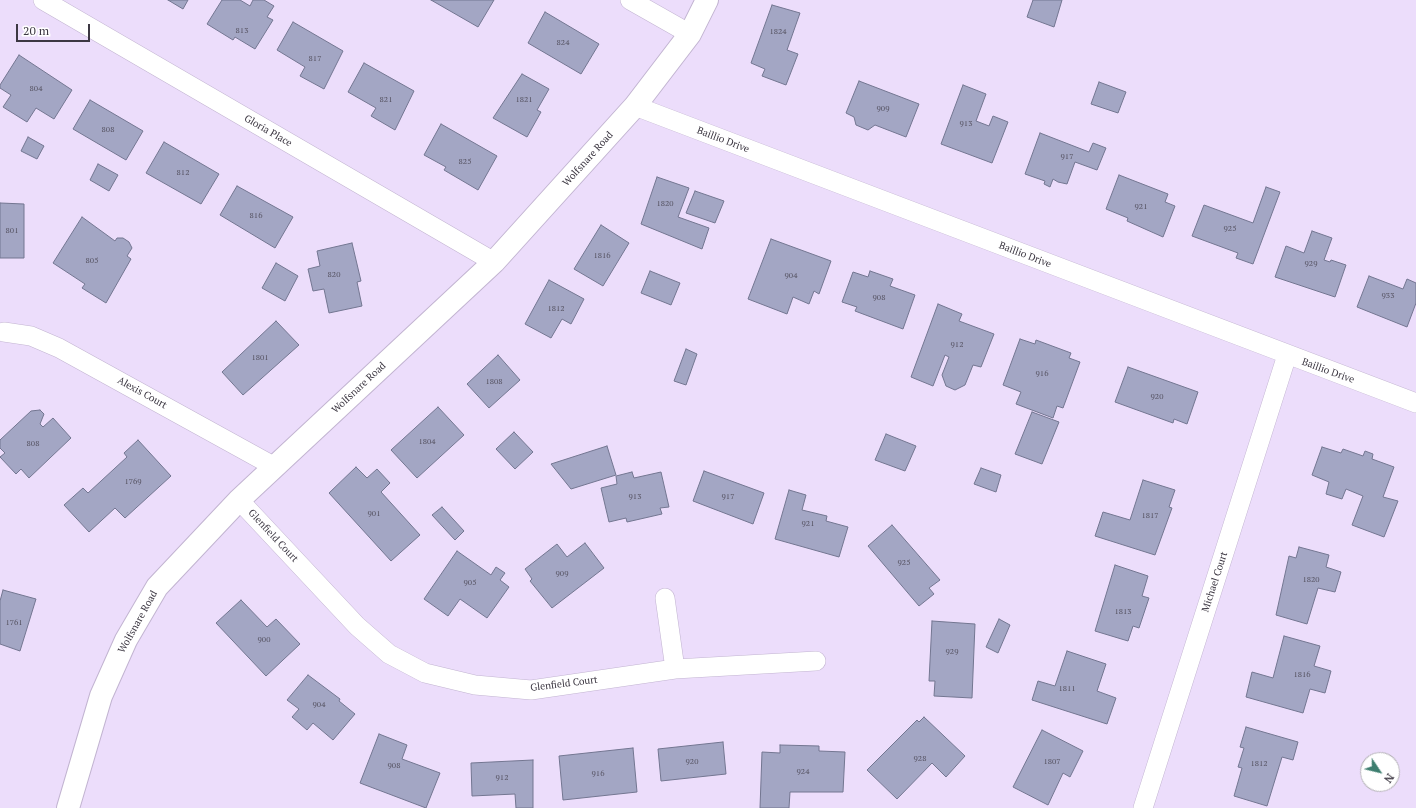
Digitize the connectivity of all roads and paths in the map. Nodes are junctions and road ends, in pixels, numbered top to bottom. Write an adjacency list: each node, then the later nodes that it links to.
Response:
1 (43, 0): 6 (street, Gloria Place)
2 (630, 0): 4 (street)
3 (707, 0): 4 (street, Wolfsnare Road)
4 (690, 34): 5 (street, Wolfsnare Road)
5 (636, 106): 6 (street, Wolfsnare Road); 8 (street, Baillio Drive)
6 (494, 262): 10 (street, Wolfsnare Road)
7 (4, 332): 10 (street, Alexis Court)
8 (1286, 355): 9 (street, Baillio Drive); 16 (street, Michael Court)
9 (1416, 403)
10 (274, 467): 11 (street, Wolfsnare Road)
11 (239, 500): 14 (street, Glenfield Court); 15 (street, Wolfsnare Road)
12 (665, 598): 14 (street)
13 (816, 661): 14 (street, Glenfield Court)
14 (675, 669)
15 (68, 808)
16 (1143, 808)

